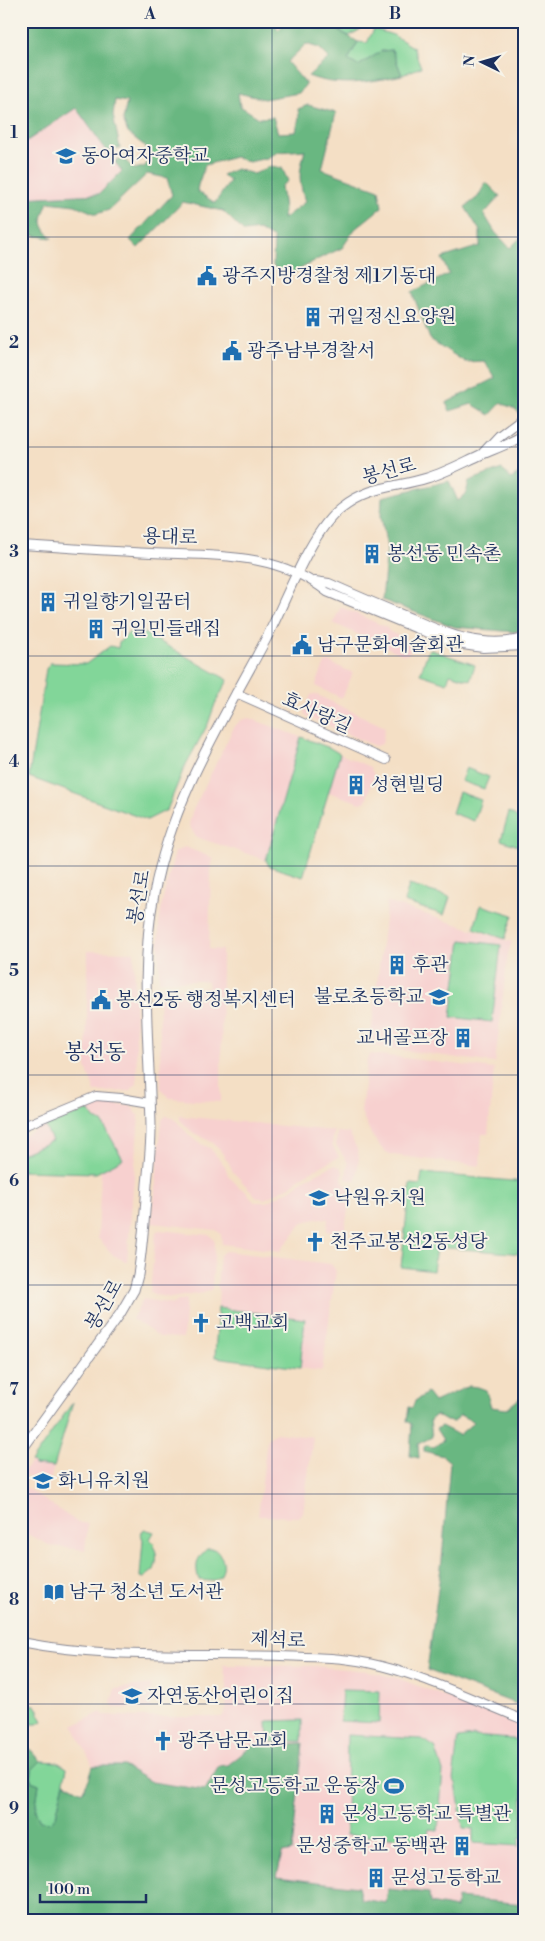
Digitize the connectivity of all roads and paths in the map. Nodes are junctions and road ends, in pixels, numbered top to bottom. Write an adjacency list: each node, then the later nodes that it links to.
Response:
1 (519, 421): 3 (main road)
2 (524, 434): 3 (main road, 봉선로)
3 (481, 455): 5 (main road, 봉선로)
4 (21, 546): 5 (street, 용대로)
5 (298, 574): 6 (street, 용대로); 9 (main road, 봉선로)
6 (314, 581): 7 (street, 용대로); 8 (street, 용대로)
7 (524, 638)
8 (524, 646)
9 (236, 693): 10 (street, 효사랑길); 11 (main road, 봉선로)
10 (386, 760)
11 (150, 1102): 12 (street); 13 (main road, 봉선로)
12 (21, 1127)
13 (21, 1451)
14 (21, 1642): 15 (street, 제석로)
15 (524, 1720)

